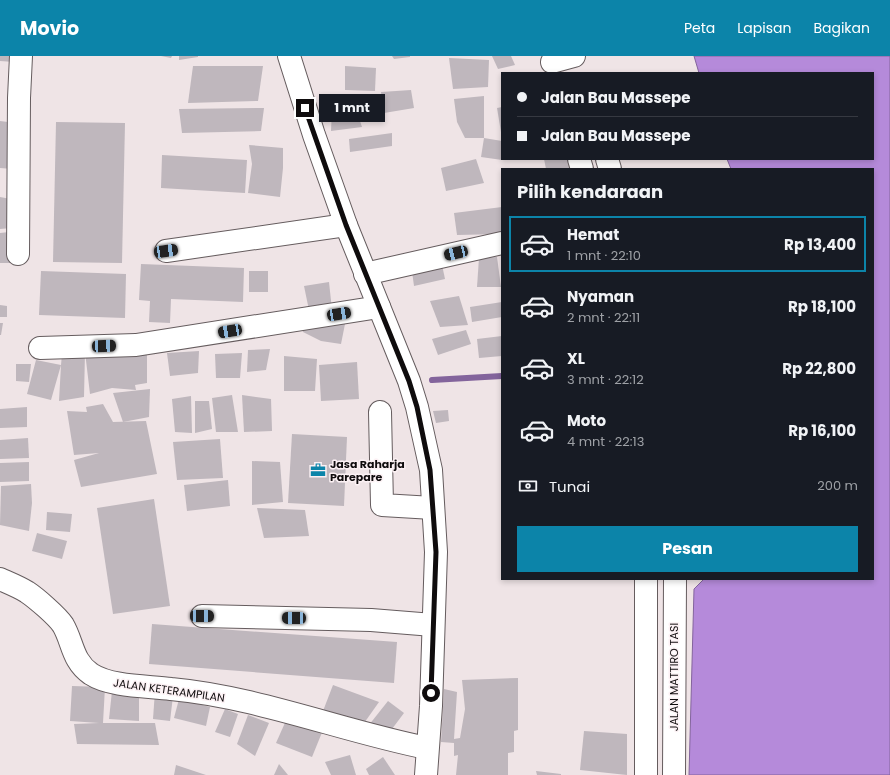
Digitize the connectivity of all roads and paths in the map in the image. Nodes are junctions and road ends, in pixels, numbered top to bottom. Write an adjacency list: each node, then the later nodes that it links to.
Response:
1 (22, 56): 9 (main road)
2 (289, 56): 6 (main road)
3 (575, 56): 4 (main road); 5 (main road)
4 (553, 64)
5 (581, 72)
6 (346, 225): 8 (main road); 10 (main road)
7 (501, 243): 10 (main road)
8 (166, 251)
9 (18, 254)
10 (365, 274): 11 (main road)
11 (378, 307): 12 (main road); 14 (main road)
12 (40, 348)
13 (380, 412): 14 (main road)
14 (433, 508): 19 (main road)
15 (0, 579): 20 (main road, JALAN KETERAMPILAN)
16 (646, 580): 22 (main road)
17 (675, 580): 23 (main road, JALAN MATTIRO TASI)
18 (202, 616): 19 (main road)
19 (433, 625): 20 (main road)
20 (427, 748): 21 (main road)
21 (426, 775)
22 (646, 775)
23 (674, 775)

